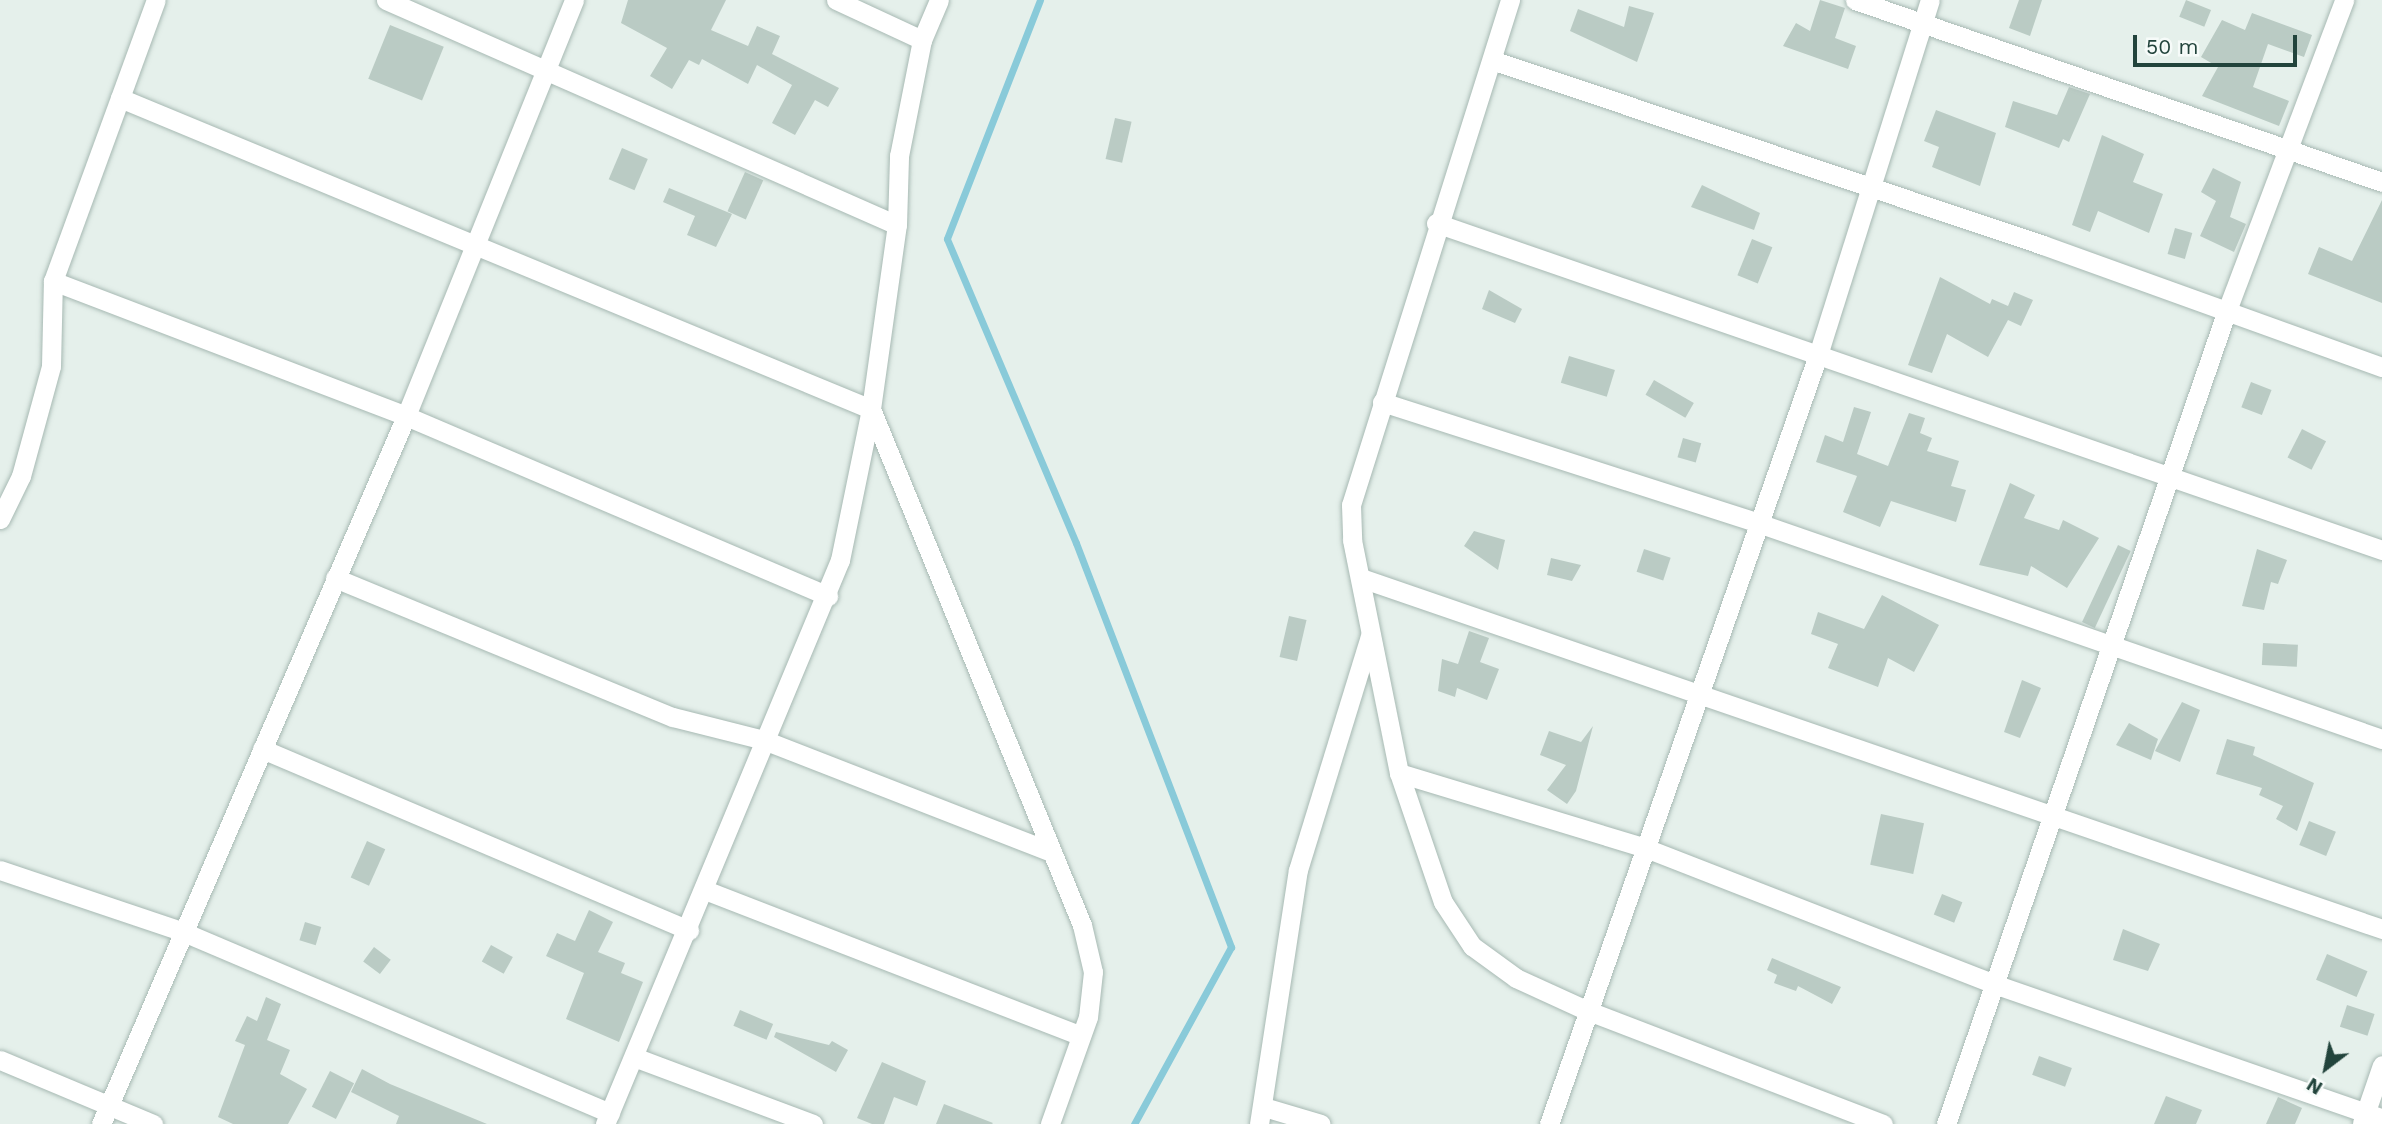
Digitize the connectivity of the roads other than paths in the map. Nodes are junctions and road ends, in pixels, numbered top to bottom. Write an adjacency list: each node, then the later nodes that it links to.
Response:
1 (156, 0): 14 (street)
2 (386, 0): 13 (street)
3 (573, 0): 13 (street)
4 (836, 0): 11 (street)
5 (939, 0): 11 (street)
6 (1510, 0): 12 (street)
7 (1855, 0): 10 (street)
8 (1930, 0): 10 (street)
9 (2344, 0): 15 (street)
10 (1921, 24): 15 (street); 17 (street)
11 (922, 40): 19 (street)
12 (1492, 60): 17 (street); 18 (street)
13 (544, 70): 19 (street); 20 (street)
14 (120, 98): 20 (street); 21 (street)
15 (2291, 152): 16 (street); 22 (street)
16 (2382, 182)
17 (1873, 187): 22 (street); 23 (street)
18 (1436, 222): 23 (street); 25 (street)
19 (897, 225): 26 (street)
20 (477, 245): 26 (street); 27 (street)
21 (53, 281): 27 (street); 29 (street)
22 (2226, 313): 24 (street); 28 (street)
23 (1818, 358): 28 (street); 30 (street)
24 (2382, 367)
25 (1382, 401): 30 (street); 33 (street)
26 (871, 409): 34 (street); 44 (street)
27 (407, 416): 32 (street); 34 (street)
28 (2169, 477): 31 (street); 36 (street)
29 (0, 519)
30 (1761, 524): 36 (street); 37 (street)
31 (2382, 550)
32 (335, 578): 39 (street); 40 (street)
33 (1360, 578): 35 (street); 37 (street)
34 (828, 596): 39 (street)
35 (1371, 631): 41 (street); 57 (street)
36 (2111, 646): 38 (street); 42 (street)
37 (1699, 695): 42 (street); 43 (street)
38 (2382, 739)
39 (764, 740): 44 (street); 46 (street)
40 (261, 749): 48 (street); 49 (street)
41 (1399, 774): 43 (street); 51 (street)
42 (2053, 818): 47 (street); 50 (street)
43 (1643, 848): 50 (street); 51 (street)
44 (1052, 852): 52 (street)
45 (0, 870): 49 (street)
46 (705, 890): 48 (street); 52 (street)
47 (2382, 929)
48 (689, 930): 53 (street)
49 (181, 931): 56 (street); 59 (street)
50 (1994, 984): 58 (street); 66 (street)
51 (1586, 1010): 64 (street); 65 (street)
52 (1081, 1036): 62 (street)
53 (634, 1057): 59 (street); 61 (street)
54 (0, 1060): 56 (street)
55 (2382, 1065): 58 (street)
56 (105, 1115): 60 (street)
57 (1261, 1115): 63 (street)
58 (2370, 1118)
59 (607, 1119)
60 (153, 1124)
61 (813, 1124)
62 (1050, 1124)
63 (1321, 1124)
64 (1549, 1124)
65 (1883, 1124)
66 (1946, 1124)

